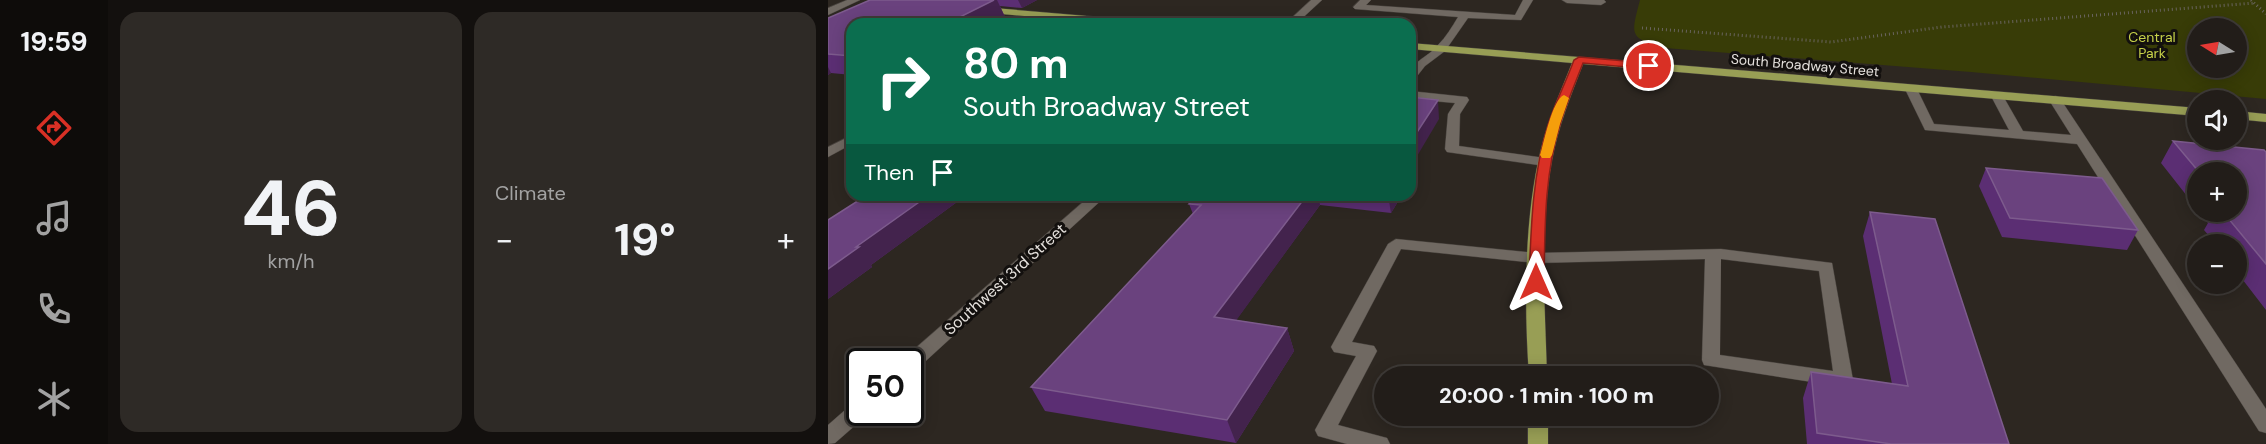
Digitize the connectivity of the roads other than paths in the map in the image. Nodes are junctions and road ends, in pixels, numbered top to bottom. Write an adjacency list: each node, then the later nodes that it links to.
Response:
1 (855, 0): 8 (street)
2 (1317, 0): 12 (street)
3 (1366, 0): 9 (street)
4 (1528, 0): 9 (street)
5 (1567, 0): 6 (street)
6 (1601, 2)
7 (969, 9): 10 (main road)
8 (828, 12)
9 (1465, 15): 14 (street)
10 (1061, 17): 11 (main road)
11 (1073, 18)
12 (1297, 18)
13 (1416, 47): 14 (main road, South Broadway Street)
14 (1442, 49): 15 (main road, South Broadway Street); 16 (street)
15 (1579, 60): 17 (main road, South Broadway Street); 28 (main road)
16 (1416, 70)
17 (1911, 89): 19 (main road, South Broadway Street); 24 (street)
18 (1416, 96): 28 (street)
19 (1997, 96): 20 (main road, South Broadway Street); 24 (street)
20 (2055, 100): 21 (main road, South Broadway Street); 25 (street)
21 (2187, 111)
22 (2247, 116): 23 (main road)
23 (2266, 118)
24 (2018, 135): 25 (street)
25 (2081, 140): 35 (street)
26 (846, 142): 27 (street)
27 (828, 153)
28 (1545, 162): 31 (main road)
29 (1093, 201): 32 (street, Southwest 3rd Street)
30 (1713, 254): 30 (street); 31 (street)
31 (1536, 258): 33 (main road); 38 (street)
32 (924, 352)
33 (1538, 366)
34 (846, 421): 37 (street)
35 (2266, 425)
36 (1538, 426): 39 (main road)
37 (828, 437)
38 (1380, 444)
39 (1538, 444)

